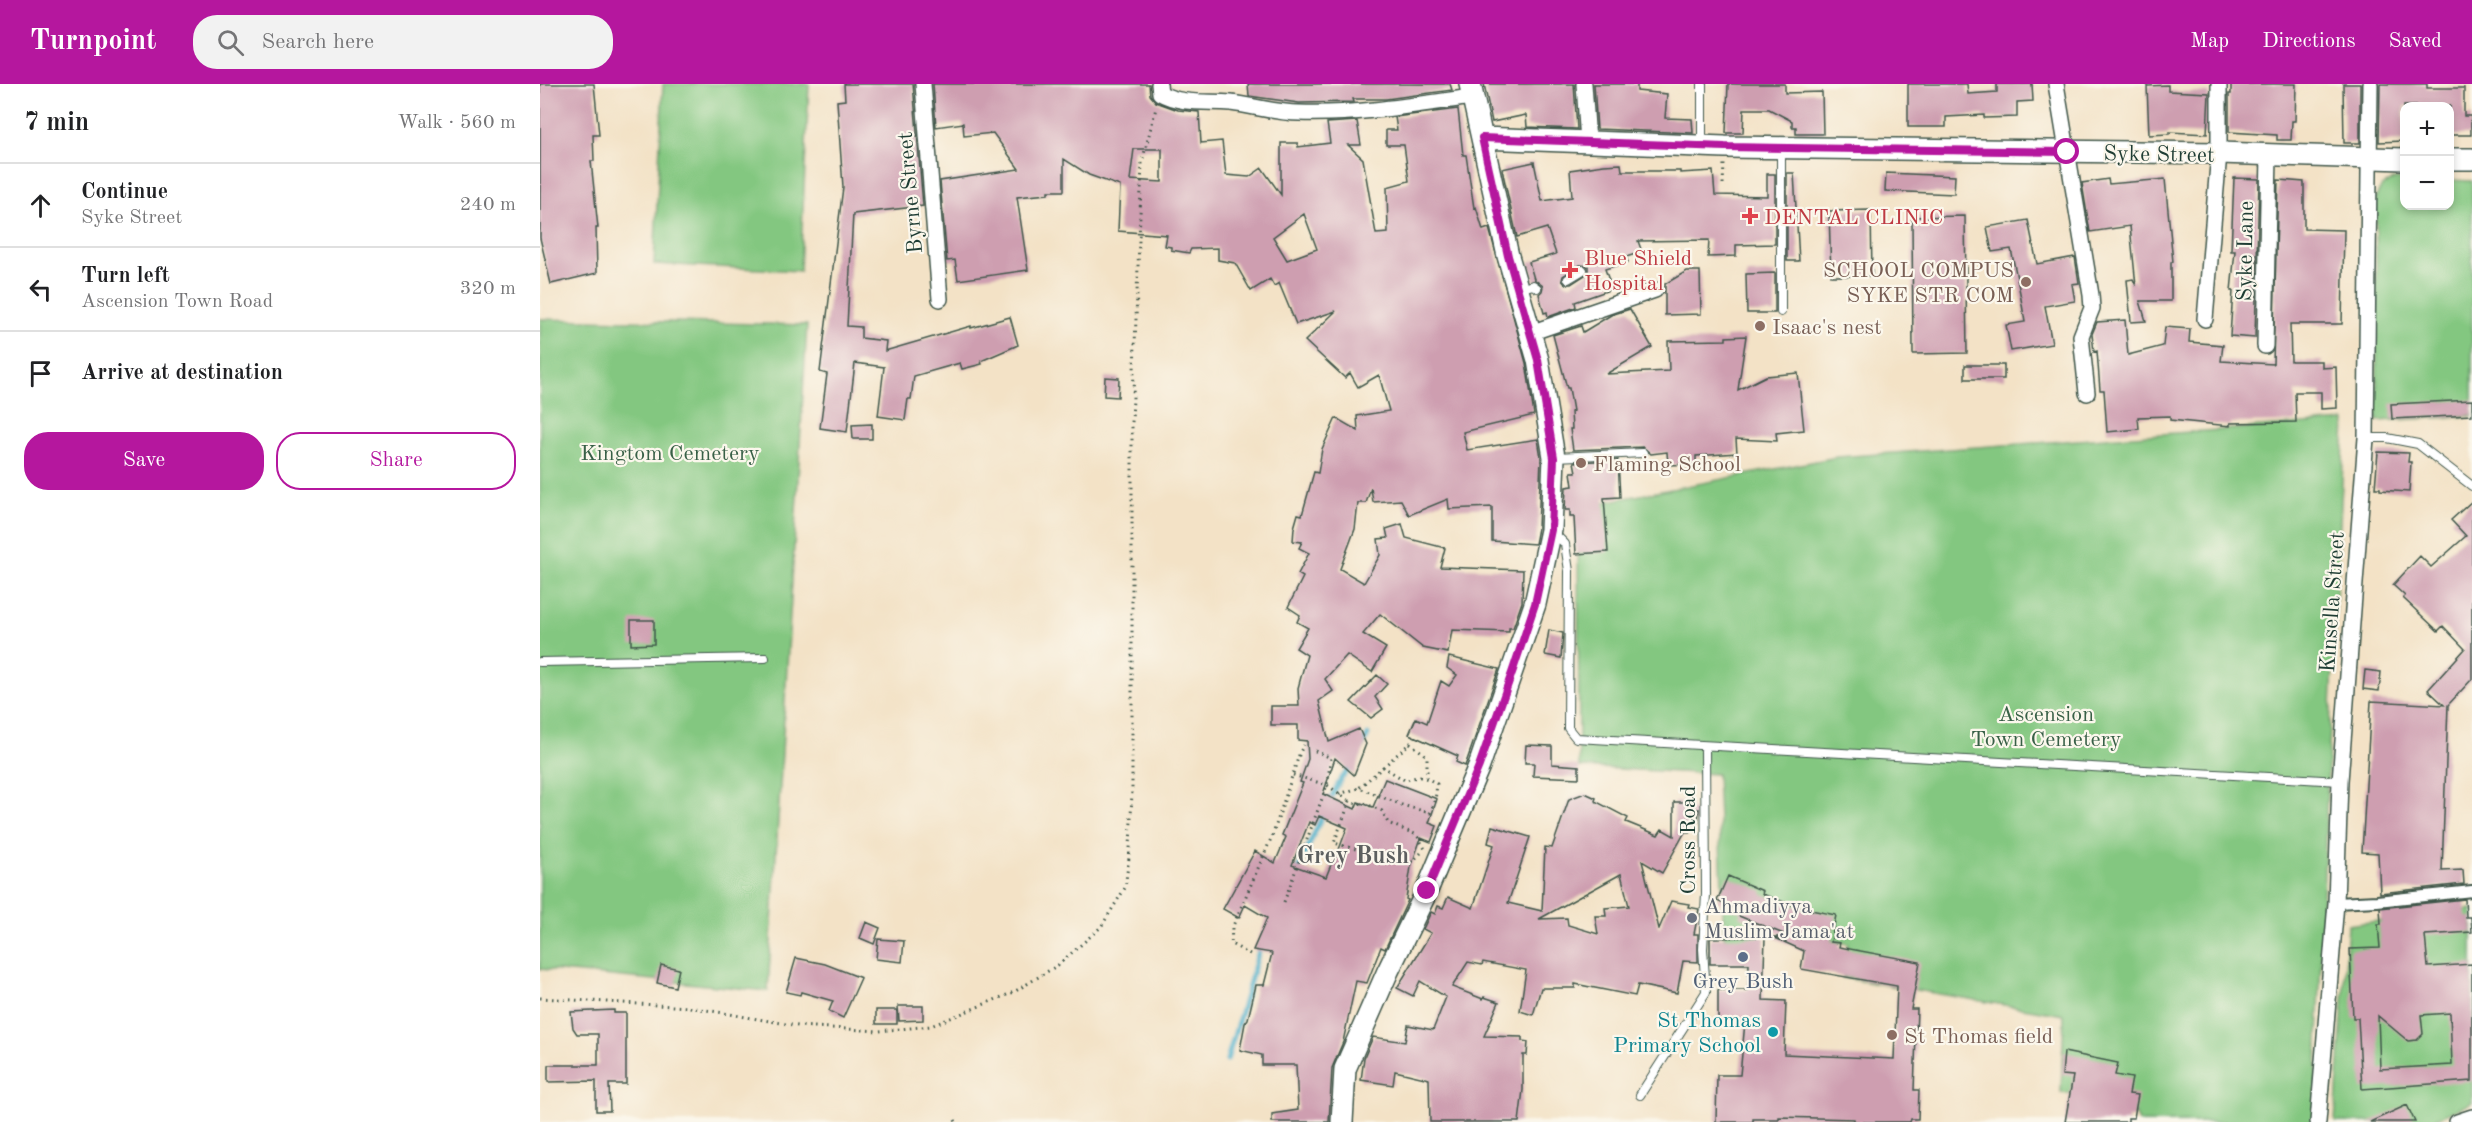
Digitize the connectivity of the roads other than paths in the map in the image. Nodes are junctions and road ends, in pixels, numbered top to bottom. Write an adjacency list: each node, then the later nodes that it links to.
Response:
1 (923, 84): 23 (street, Byrne Street)
2 (1584, 84): 10 (street)
3 (1702, 84): 11 (lane)
4 (2056, 84): 13 (street)
5 (2219, 84): 14 (street)
6 (2370, 84): 16 (street, Kinsella Street)
7 (1159, 88): 8 (street)
8 (1471, 91): 9 (main road)
9 (1482, 138): 10 (main road, Syke Street); 26 (main road)
10 (1588, 142): 11 (main road, Syke Street)
11 (1702, 146): 12 (main road, Syke Street)
12 (1780, 147): 13 (main road, Syke Street); 24 (lane)
13 (2067, 152): 14 (main road, Syke Street); 28 (street)
14 (2219, 153): 15 (main road, Syke Street); 25 (street)
15 (2269, 156): 16 (main road, Syke Street); 27 (street, Syke Lane)
16 (2369, 159): 17 (main road, Syke Street); 29 (street, Kinsella Street)
17 (2400, 159)
18 (2454, 159): 19 (main road)
19 (2472, 159)
20 (1583, 270): 21 (lane)
21 (1568, 279)
22 (1655, 290): 26 (street)
23 (940, 299)
24 (1781, 312)
25 (2205, 319)
26 (1530, 333): 31 (main road)
27 (2265, 346)
28 (2087, 393)
29 (2366, 438): 32 (lane); 37 (street, Kinsella Street)
30 (1643, 453): 31 (lane)
31 (1554, 458): 33 (main road)
32 (2472, 486)
33 (1551, 530): 36 (lane); 42 (main road)
34 (765, 658): 35 (lane)
35 (540, 662)
36 (1705, 746): 37 (lane); 40 (lane, Cross Road)
37 (2340, 782): 39 (street, Kinsella Street)
38 (2472, 891): 39 (street)
39 (2336, 903): 43 (street, Kinsella Street)
40 (1640, 1095)
41 (2472, 1117): 44 (street)
42 (1342, 1122)
43 (2318, 1122)
44 (2457, 1122)

